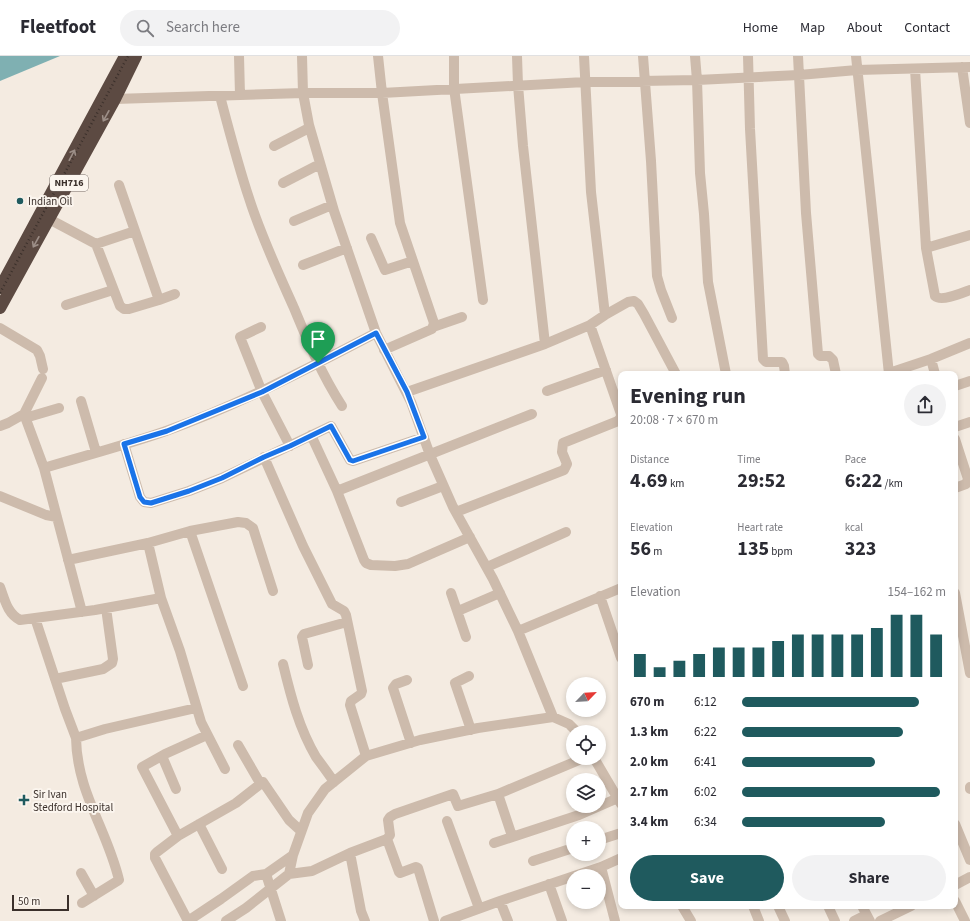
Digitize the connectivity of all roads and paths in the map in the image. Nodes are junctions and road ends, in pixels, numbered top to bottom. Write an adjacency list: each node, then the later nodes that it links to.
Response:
1 (125, 56): 27 (highway, NH716)
2 (136, 56): 27 (highway, NH716)
3 (239, 56): 26 (street)
4 (302, 56): 24 (street)
5 (378, 56): 25 (street)
6 (454, 56): 23 (street)
7 (517, 56): 22 (street)
8 (584, 56): 21 (street)
9 (643, 56): 19 (street)
10 (695, 56): 20 (street)
11 (748, 56): 18 (street)
12 (798, 56): 17 (street)
13 (856, 56): 16 (street)
14 (966, 67): 15 (street); 29 (street)
15 (916, 69): 16 (street); 43 (street)
16 (857, 70): 17 (street); 72 (street)
17 (800, 75): 18 (street); 71 (street)
18 (749, 78): 20 (street); 70 (street)
19 (646, 80): 20 (street); 21 (street); 56 (street)
20 (697, 80): 69 (street)
21 (585, 82): 22 (street); 54 (street)
22 (518, 85): 23 (street); 63 (street)
23 (454, 88): 25 (street); 51 (street)
24 (303, 93): 25 (street); 26 (street); 30 (street)
25 (382, 93): 44 (street)
26 (240, 95): 28 (street)
27 (110, 96): 28 (street); 36 (highway, NH716, one-way to 36); 46 (highway, NH716, one-way to 27)
28 (220, 96): 66 (street)
29 (970, 123)
30 (310, 128): 31 (street); 32 (street)
31 (274, 146)
32 (320, 164): 33 (street); 35 (street)
33 (283, 183)
34 (119, 185): 38 (street)
35 (332, 205): 37 (street); 42 (street)
36 (49, 219): 41 (street); 53 (highway, NH716, one-way to 53)
37 (294, 221)
38 (135, 231): 41 (street); 50 (street)
39 (970, 235): 43 (street)
40 (371, 238): 44 (street)
41 (96, 244): 47 (street)
42 (346, 248): 45 (street); 61 (street)
43 (926, 248): 48 (street)
44 (413, 261): 59 (street)
45 (303, 265)
46 (0, 288)
47 (113, 290): 50 (street); 52 (street)
48 (970, 290)
49 (175, 294): 50 (street)
50 (159, 300)
51 (483, 300)
52 (66, 305)
53 (0, 308)
54 (605, 315): 57 (street); 68 (street)
55 (462, 317): 59 (street)
56 (672, 318)
57 (590, 325): 63 (street); 67 (street)
58 (261, 327): 78 (street)
59 (433, 327): 64 (street)
60 (0, 328): 85 (street)
61 (376, 333): 64 (street); 66 (street)
62 (970, 343): 65 (street)
63 (545, 344): 79 (street)
64 (384, 350): 79 (street)
65 (931, 358): 73 (street); 74 (street)
66 (318, 363): 78 (street); 82 (street)
67 (606, 370): 77 (street); 81 (street)
68 (674, 371)
69 (725, 371)
70 (785, 371)
71 (835, 371)
72 (889, 371)
73 (897, 371)
74 (934, 371)
75 (970, 381): 76 (street)
76 (958, 385)
77 (547, 391)
78 (262, 392): 92 (street); 93 (street)
79 (407, 392): 91 (street)
80 (81, 401): 95 (street)
81 (618, 405)
82 (342, 406)
83 (59, 408): 85 (street)
84 (532, 414): 96 (street)
85 (25, 416): 88 (street); 98 (street)
86 (618, 421): 105 (street)
87 (970, 422): 89 (street)
88 (0, 426)
89 (958, 426)
90 (311, 435): 91 (street); 93 (street); 102 (street)
91 (424, 437): 96 (street)
92 (124, 444): 95 (street); 97 (street)
93 (290, 446): 97 (street)
94 (958, 448): 99 (street)
95 (96, 452): 98 (street)
96 (430, 455): 100 (street); 102 (street)
97 (264, 457): 125 (street)
98 (44, 468): 106 (street)
99 (968, 483): 101 (street)
100 (443, 486): 104 (street); 105 (street)
101 (958, 487)
102 (337, 491): 109 (street)
103 (0, 496): 106 (street)
104 (402, 502)
105 (456, 512): 109 (street)
106 (57, 518): 111 (street)
107 (190, 531): 110 (street); 115 (street); 135 (street)
108 (566, 532): 112 (street)
109 (470, 537): 112 (street)
110 (148, 543): 111 (street); 119 (street)
111 (68, 560): 123 (street)
112 (487, 567): 117 (street)
113 (0, 587): 124 (street)
114 (618, 589): 118 (street)
115 (272, 591)
116 (452, 593): 122 (street)
117 (500, 593): 122 (street); 126 (street)
118 (600, 596): 126 (street); 128 (street)
119 (161, 598): 120 (street); 136 (street)
120 (106, 608): 123 (street); 133 (street)
121 (958, 609): 131 (street)
122 (458, 611): 127 (street)
123 (82, 612): 124 (street)
124 (36, 618): 133 (street)
125 (348, 622): 130 (street); 145 (street)
126 (518, 631): 137 (street)
127 (466, 637)
128 (618, 649)
129 (283, 664): 149 (street)
130 (308, 665)
131 (970, 673)
132 (469, 676): 139 (street)
133 (55, 679): 141 (street)
134 (407, 680): 142 (street)
135 (243, 686)
136 (196, 708): 140 (street); 141 (street)
137 (553, 717): 138 (street); 139 (street)
138 (570, 725)
139 (471, 730): 142 (street)
140 (207, 736): 144 (street); 148 (street)
141 (76, 738): 180 (street)
142 (411, 743): 145 (street)
143 (238, 746): 150 (street)
144 (162, 756): 151 (street); 160 (street)
145 (366, 756): 149 (street)
146 (567, 765): 152 (street)
147 (598, 765): 153 (street)
148 (225, 769)
149 (334, 782): 157 (street)
150 (260, 783): 156 (street); 157 (street)
151 (176, 789)
152 (498, 794): 161 (street); 163 (street)
153 (618, 798)
154 (618, 802): 161 (street)
155 (447, 821): 184 (street)
156 (199, 824): 160 (street); 172 (street)
157 (301, 831): 167 (street)
158 (958, 831): 169 (street)
159 (618, 834): 162 (street)
160 (178, 836): 192 (street)
161 (512, 836): 164 (street)
162 (606, 838)
163 (387, 839): 166 (street); 196 (street)
164 (494, 843)
165 (566, 850): 170 (street)
166 (350, 853): 175 (street); 195 (street)
167 (293, 855): 174 (street); 175 (street)
168 (618, 859): 171 (street)
169 (970, 860)
170 (534, 861)
171 (601, 867): 178 (street); 200 (street)
172 (222, 869)
173 (81, 874): 180 (street)
174 (266, 874): 179 (street); 192 (street)
175 (289, 874): 179 (street)
176 (970, 877): 177 (street)
177 (958, 883)
178 (549, 884): 181 (street); 199 (street)
179 (270, 889): 193 (street); 194 (street)
180 (94, 896): 182 (street)
181 (500, 901): 184 (street); 198 (street)
182 (82, 903)
183 (958, 907): 207 (street)
184 (479, 908): 197 (street)
185 (684, 909): 201 (street)
186 (754, 909): 202 (street)
187 (779, 909): 203 (street)
188 (829, 909): 204 (street)
189 (907, 909): 191 (street)
190 (866, 914): 205 (street)
191 (898, 917): 206 (street)
192 (188, 921)
193 (226, 921)
194 (281, 921)
195 (365, 921)
196 (434, 921)
197 (445, 921)
198 (508, 921)
199 (562, 921)
200 (615, 921)
201 (692, 921)
202 (759, 921)
203 (785, 921)
204 (835, 921)
205 (854, 921)
206 (880, 921)
207 (965, 921)

